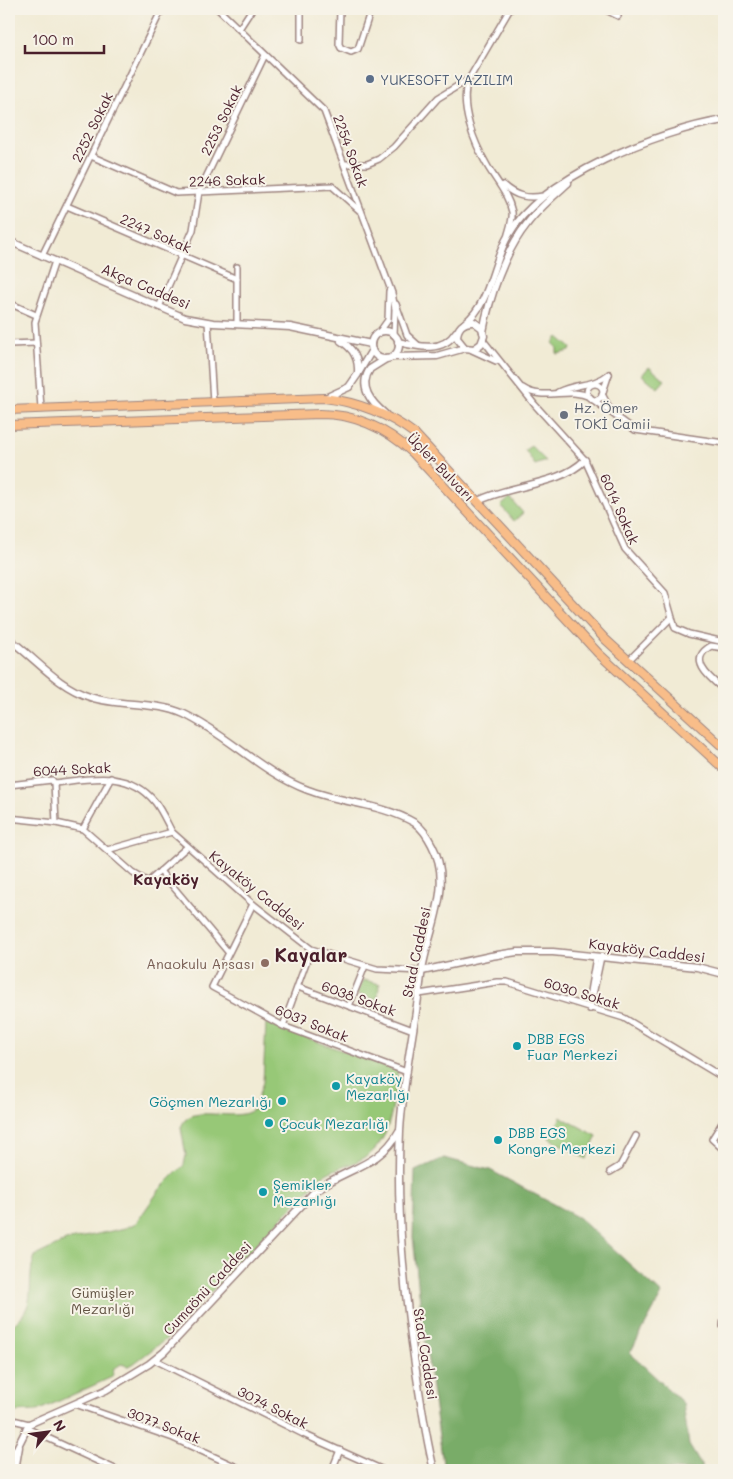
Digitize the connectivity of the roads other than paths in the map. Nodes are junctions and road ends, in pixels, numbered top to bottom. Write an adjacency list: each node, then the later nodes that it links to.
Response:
1 (12, 9): 10 (street)
2 (162, 9): 17 (street, 2252 Sokak)
3 (218, 9): 12 (street, 2254 Sokak)
4 (252, 9): 12 (street)
5 (301, 9): 13 (street)
6 (340, 9): 7 (street)
7 (371, 9)
8 (510, 9): 15 (street)
9 (604, 9): 11 (street)
10 (9, 16)
11 (618, 16)
12 (239, 30): 14 (street, 2254 Sokak)
13 (301, 40)
14 (265, 55): 18 (street, 2254 Sokak); 21 (street, 2253 Sokak)
15 (469, 79): 18 (street); 20 (street)
16 (724, 120): 19 (street)
17 (91, 156): 21 (street, 2246 Sokak); 23 (street, 2252 Sokak)
18 (344, 164): 24 (street, 2254 Sokak)
19 (573, 179): 22 (street); 41 (street)
20 (497, 180): 22 (street); 25 (street)
21 (199, 192): 24 (street, 2246 Sokak); 28 (street, 2253 Sokak)
22 (543, 196): 25 (street)
23 (67, 206): 27 (street, 2252 Sokak); 28 (street, 2247 Sokak)
24 (362, 213): 32 (street, 2254 Sokak)
25 (508, 235): 38 (street)
26 (9, 241): 27 (street, Akça Caddesi)
27 (42, 256): 29 (street, Akça Caddesi)
28 (180, 256): 31 (street, 2247 Sokak); 35 (street, 2253 Sokak)
29 (55, 261): 35 (street, Akça Caddesi); 36 (street)
30 (237, 267): 31 (street)
31 (237, 279): 39 (street)
32 (387, 281): 33 (street, 2254 Sokak); 42 (street, 2254 Sokak)
33 (392, 293): 43 (street, 2254 Sokak); 50 (street, 2254 Sokak)
34 (9, 303): 36 (street)
35 (159, 307): 37 (street, Akça Caddesi)
36 (36, 315): 47 (street)
37 (208, 322): 39 (street, Akça Caddesi); 62 (street)
38 (465, 323): 40 (street); 41 (street)
39 (237, 324): 44 (street, Akça Caddesi)
40 (458, 329): 50 (street); 51 (street)
41 (483, 332): 45 (street)
42 (378, 334): 43 (street); 49 (street)
43 (394, 335): 46 (street)
44 (338, 339): 49 (street, Akça Caddesi); 55 (street, Akça Caddesi)
45 (483, 340): 51 (street); 54 (street, 6014 Sokak)
46 (398, 342): 50 (street); 52 (street)
47 (36, 343): 48 (street); 63 (street)
48 (9, 344)
49 (372, 347): 53 (street, Akça Caddesi); 55 (street)
50 (421, 347)
51 (467, 349): 52 (street); 54 (street, 6014 Sokak)
52 (393, 356): 53 (street)
53 (386, 359): 66 (street)
54 (501, 364): 56 (street, 6014 Sokak)
55 (358, 374): 60 (street)
56 (517, 383): 58 (street); 69 (street, 6014 Sokak)
57 (594, 384): 58 (street); 59 (street); 59 (street); 61 (street)
58 (558, 393): 61 (street)
59 (603, 393): 61 (street); 65 (street)
60 (324, 398): 62 (main road, Üçler Bulvarı); 66 (main road, Üçler Bulvarı)
61 (591, 398): 65 (street)
62 (213, 402): 63 (main road, Üçler Bulvarı)
63 (41, 408): 64 (main road, Üçler Bulvarı)
64 (9, 410)
65 (612, 414): 68 (street)
66 (387, 416): 70 (main road, Üçler Bulvarı)
67 (9, 425): 78 (main road, Üçler Bulvarı)
68 (724, 443)
69 (585, 460): 70 (street); 71 (street, 6014 Sokak)
70 (478, 501): 75 (main road, Üçler Bulvarı)
71 (671, 618): 73 (street); 75 (street)
72 (9, 639): 94 (street, Stad Caddesi)
73 (724, 642)
74 (724, 648): 76 (street)
75 (629, 660): 77 (main road, Üçler Bulvarı)
76 (724, 690)
77 (724, 748)
78 (724, 768)
79 (111, 778): 80 (street, 6044 Sokak); 84 (street); 85 (street, 6044 Sokak)
80 (54, 783): 81 (street, 6044 Sokak); 83 (street)
81 (9, 785)
82 (9, 818): 83 (street)
83 (56, 824): 84 (street)
84 (83, 830): 87 (street)
85 (172, 832): 86 (street, Kayaköy Caddesi); 87 (street)
86 (187, 847): 88 (street); 89 (street, Kayaköy Caddesi)
87 (107, 850): 88 (street)
88 (160, 871): 91 (street)
89 (252, 904): 90 (street, Kayaköy Caddesi); 91 (street)
90 (311, 949): 93 (street, Kayaköy Caddesi); 96 (street)
91 (228, 952): 100 (street, 6037 Sokak)
92 (599, 957): 94 (street, Kayaköy Caddesi); 95 (street, Kayaköy Caddesi); 99 (street)
93 (365, 966): 94 (street, Kayaköy Caddesi); 98 (street)
94 (422, 972): 97 (street, Stad Caddesi)
95 (724, 974)
96 (298, 987): 98 (street, 6038 Sokak); 100 (street)
97 (419, 994): 99 (street, 6030 Sokak); 101 (street, Stad Caddesi)
98 (349, 1006): 101 (street, 6038 Sokak)
99 (590, 1009): 103 (street, 6030 Sokak)
100 (283, 1026): 102 (street, 6037 Sokak)
101 (413, 1030): 102 (street, Stad Caddesi)
102 (407, 1072): 105 (street, Stad Caddesi)
103 (724, 1078)
104 (724, 1120): 107 (street)
105 (400, 1130): 111 (street, Cumaönü Caddesi); 123 (street, Stad Caddesi)
106 (636, 1136): 108 (street)
107 (724, 1150)
108 (610, 1172)
109 (724, 1318): 110 (street)
110 (723, 1326)
111 (155, 1360): 112 (street, Cumaönü Caddesi); 116 (street, 3074 Sokak)
112 (75, 1404): 114 (street, Cumaönü Caddesi); 120 (street, 3077 Sokak)
113 (9, 1419): 114 (street)
114 (28, 1426): 115 (street); 119 (street)
115 (19, 1443): 117 (street); 118 (street)
116 (340, 1450): 121 (street); 122 (street, 3074 Sokak)
117 (9, 1464)
118 (15, 1470)
119 (116, 1470)
120 (243, 1470)
121 (332, 1470)
122 (383, 1470)
123 (434, 1470)

